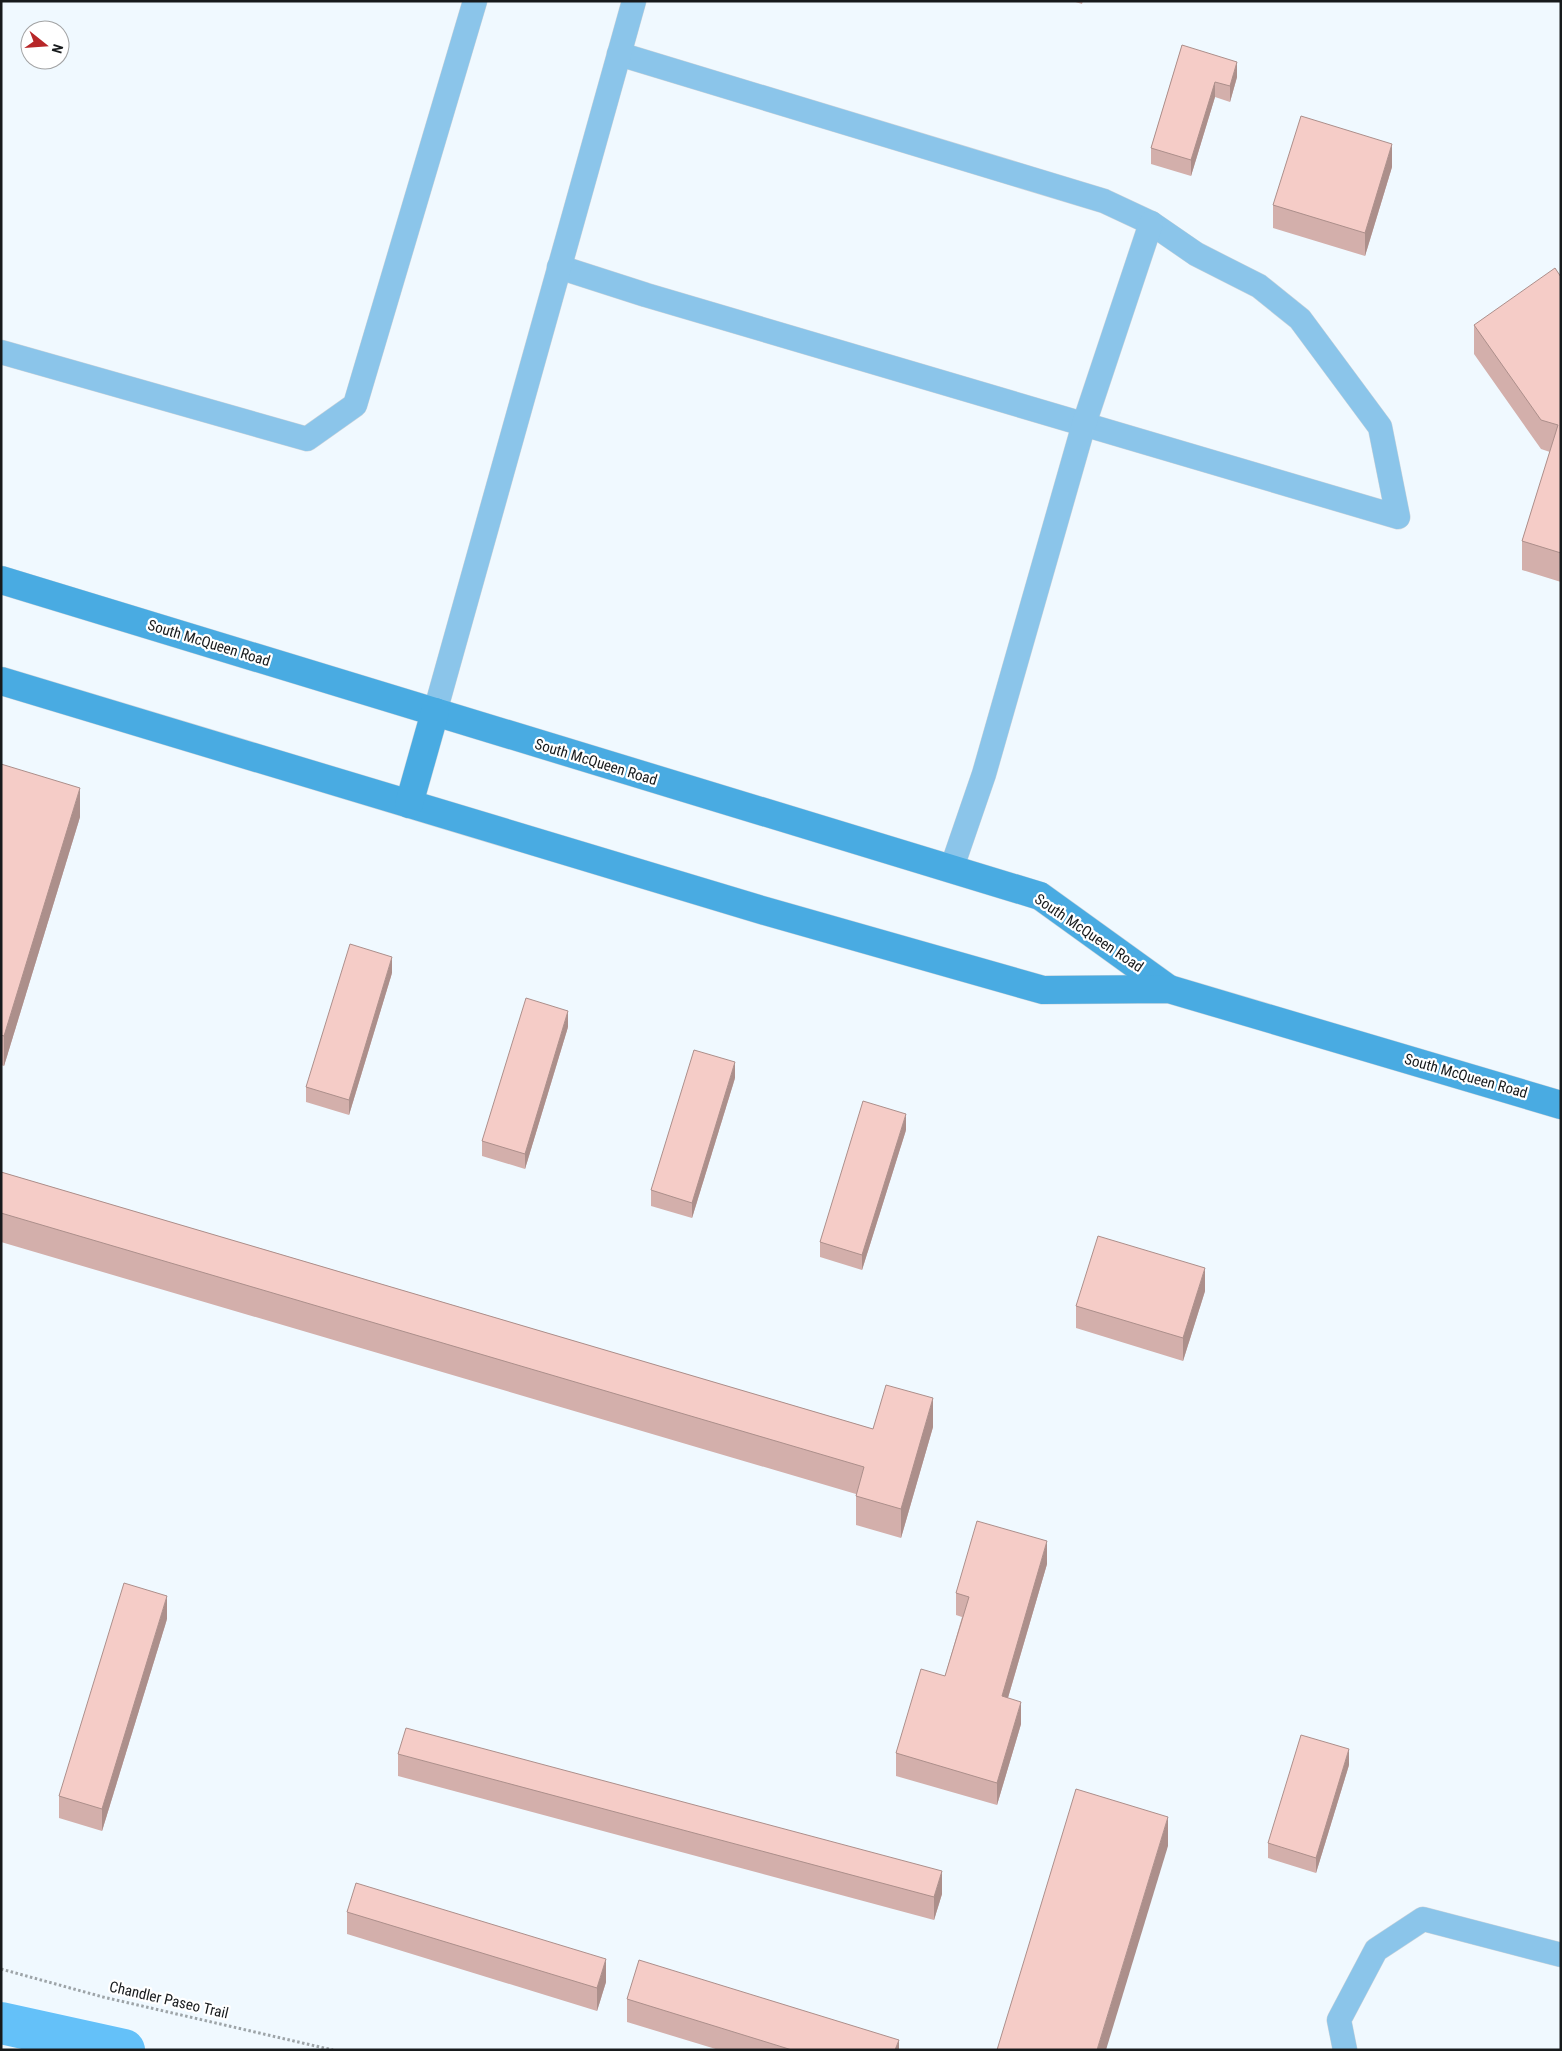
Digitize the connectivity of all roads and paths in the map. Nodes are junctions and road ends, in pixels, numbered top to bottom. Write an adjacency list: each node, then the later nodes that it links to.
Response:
1 (475, 1): 6 (lane)
2 (634, 1): 3 (lane)
3 (619, 54): 4 (lane); 5 (lane)
4 (1151, 223): 7 (lane); 7 (lane)
5 (560, 267): 7 (lane); 10 (lane)
6 (1, 352)
7 (1084, 424): 12 (lane)
8 (1, 580): 10 (main road, South McQueen Road)
9 (1, 681): 11 (main road, South McQueen Road)
10 (435, 712): 11 (main road); 12 (main road, South McQueen Road)
11 (409, 804): 13 (main road, South McQueen Road)
12 (951, 870): 13 (main road, South McQueen Road)
13 (1169, 989): 14 (main road, South McQueen Road)
14 (1561, 1105)
15 (1561, 1955): 18 (lane)
16 (1, 1969): 17 (path, Chandler Paseo Trail)
17 (332, 2050)
18 (1344, 2050)

